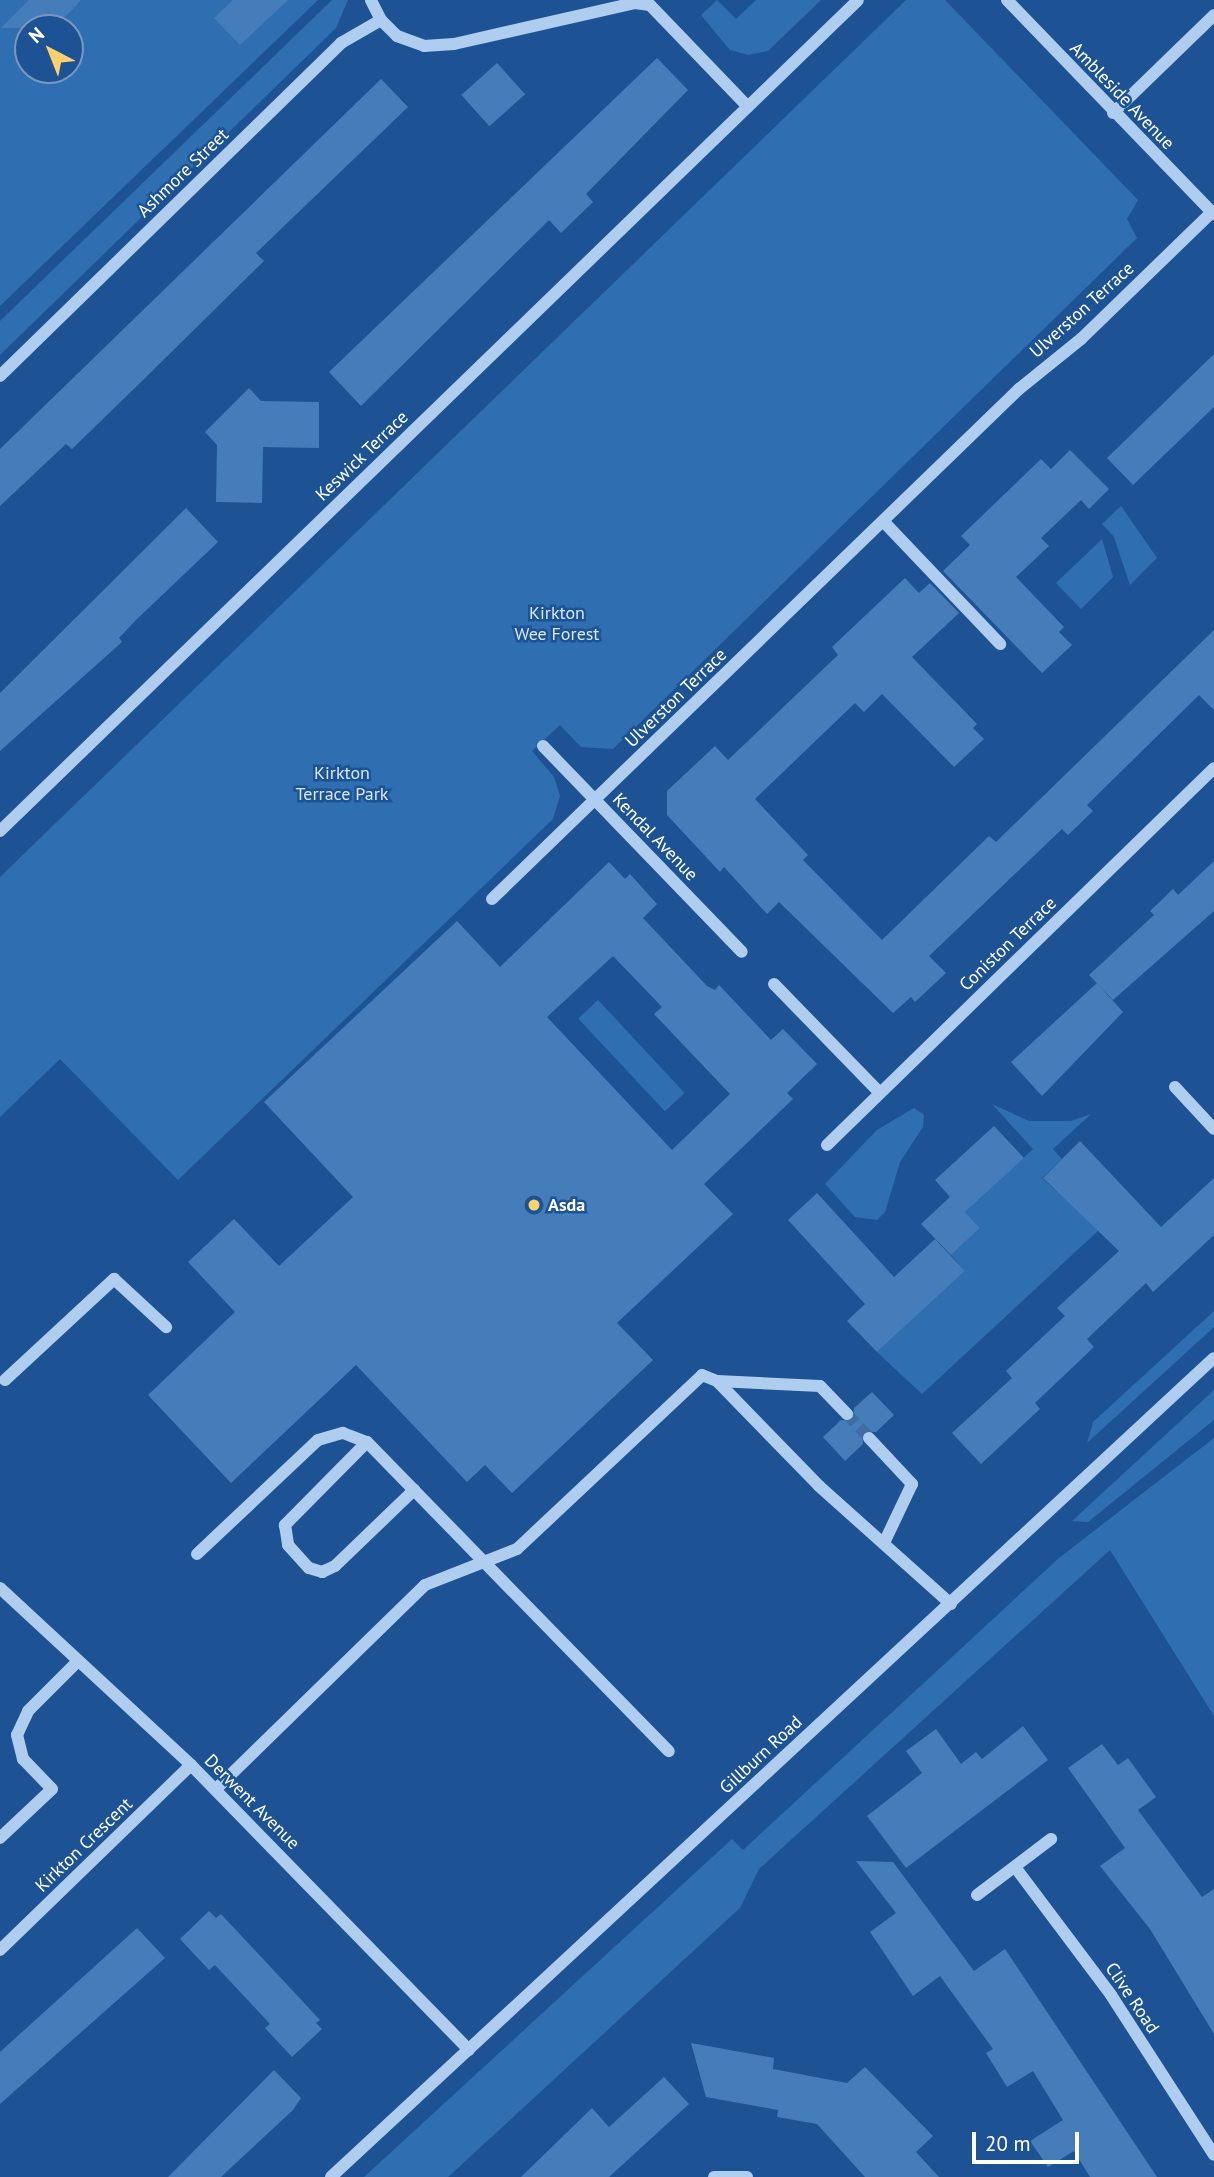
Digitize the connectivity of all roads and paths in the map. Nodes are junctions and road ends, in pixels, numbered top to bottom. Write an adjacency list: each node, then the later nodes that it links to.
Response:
1 (371, 0): 5 (street)
2 (858, 0): 6 (street, Keswick Terrace)
3 (1007, 0): 7 (street, Ambleside Avenue)
4 (1214, 15): 7 (street)
5 (381, 20): 6 (street); 9 (street, Ashmore Street)
6 (748, 107): 15 (street, Keswick Terrace)
7 (1113, 113): 8 (street, Ambleside Avenue)
8 (1213, 213): 10 (street, Ulverston Terrace)
9 (0, 376)
10 (883, 521): 11 (street); 14 (street, Ulverston Terrace)
11 (1000, 645)
12 (543, 746): 14 (street, Kendal Avenue)
13 (1214, 768): 20 (street, Coniston Terrace)
14 (596, 800): 16 (street, Ulverston Terrace); 17 (street, Kendal Avenue)
15 (0, 831)
16 (492, 899)
17 (742, 952)
18 (774, 984): 20 (street)
19 (1175, 1087): 21 (street)
20 (880, 1093): 22 (street, Coniston Terrace)
21 (1214, 1129)
22 (827, 1145)
23 (166, 1327): 25 (street)
24 (1214, 1358): 35 (street, Gillburn Road)
25 (2, 1380)
26 (717, 1381): 27 (street); 31 (street); 33 (street)
27 (847, 1415)
28 (869, 1438): 31 (street)
29 (367, 1442): 30 (street); 30 (street); 32 (street)
30 (414, 1490): 33 (street)
31 (884, 1543): 35 (street)
32 (197, 1554)
33 (483, 1562): 37 (street); 39 (street)
34 (0, 1588): 36 (street, Derwent Avenue)
35 (951, 1604): 45 (street, Gillburn Road)
36 (77, 1662): 38 (street, Derwent Avenue); 40 (street)
37 (668, 1751)
38 (191, 1765): 39 (street, Derwent Avenue); 44 (street, Kirkton Crescent)
39 (216, 1789): 45 (street, Derwent Avenue)
40 (0, 1838)
41 (1051, 1839): 42 (street)
42 (1015, 1867): 43 (street); 46 (street, Clive Road)
43 (977, 1895)
44 (0, 1950)
45 (469, 2050): 47 (street, Gillburn Road)
46 (1214, 2155)
47 (331, 2177)
48 (714, 2177): 49 (street)
49 (747, 2177)

